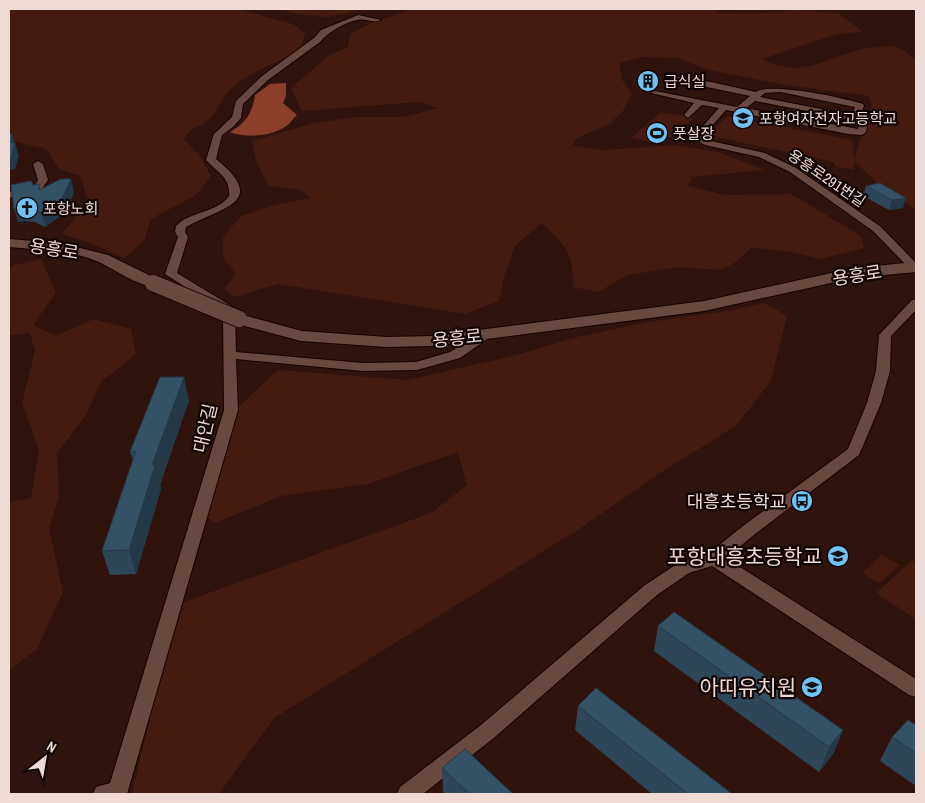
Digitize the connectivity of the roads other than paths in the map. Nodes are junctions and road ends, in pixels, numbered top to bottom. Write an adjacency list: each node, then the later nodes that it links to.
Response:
1 (378, 20): 17 (street, 대안길)
2 (671, 77): 4 (street)
3 (655, 93): 5 (street)
4 (754, 96): 7 (street); 9 (street); 9 (street)
5 (700, 102): 6 (street); 8 (street)
6 (725, 106): 7 (street); 13 (street, 용흥로291번길)
7 (738, 110): 9 (street)
8 (688, 115)
9 (854, 118)
10 (38, 164): 11 (street)
11 (9, 195)
12 (9, 243): 16 (main road, 용흥로, bridge)
13 (916, 268): 16 (main road, 용흥로)
14 (916, 303): 15 (street)
15 (910, 313): 18 (street)
16 (487, 335): 17 (street)
17 (230, 355): 20 (street, 대안길)
18 (714, 560): 19 (street); 21 (street)
19 (916, 689)
20 (112, 794)
21 (407, 794)

